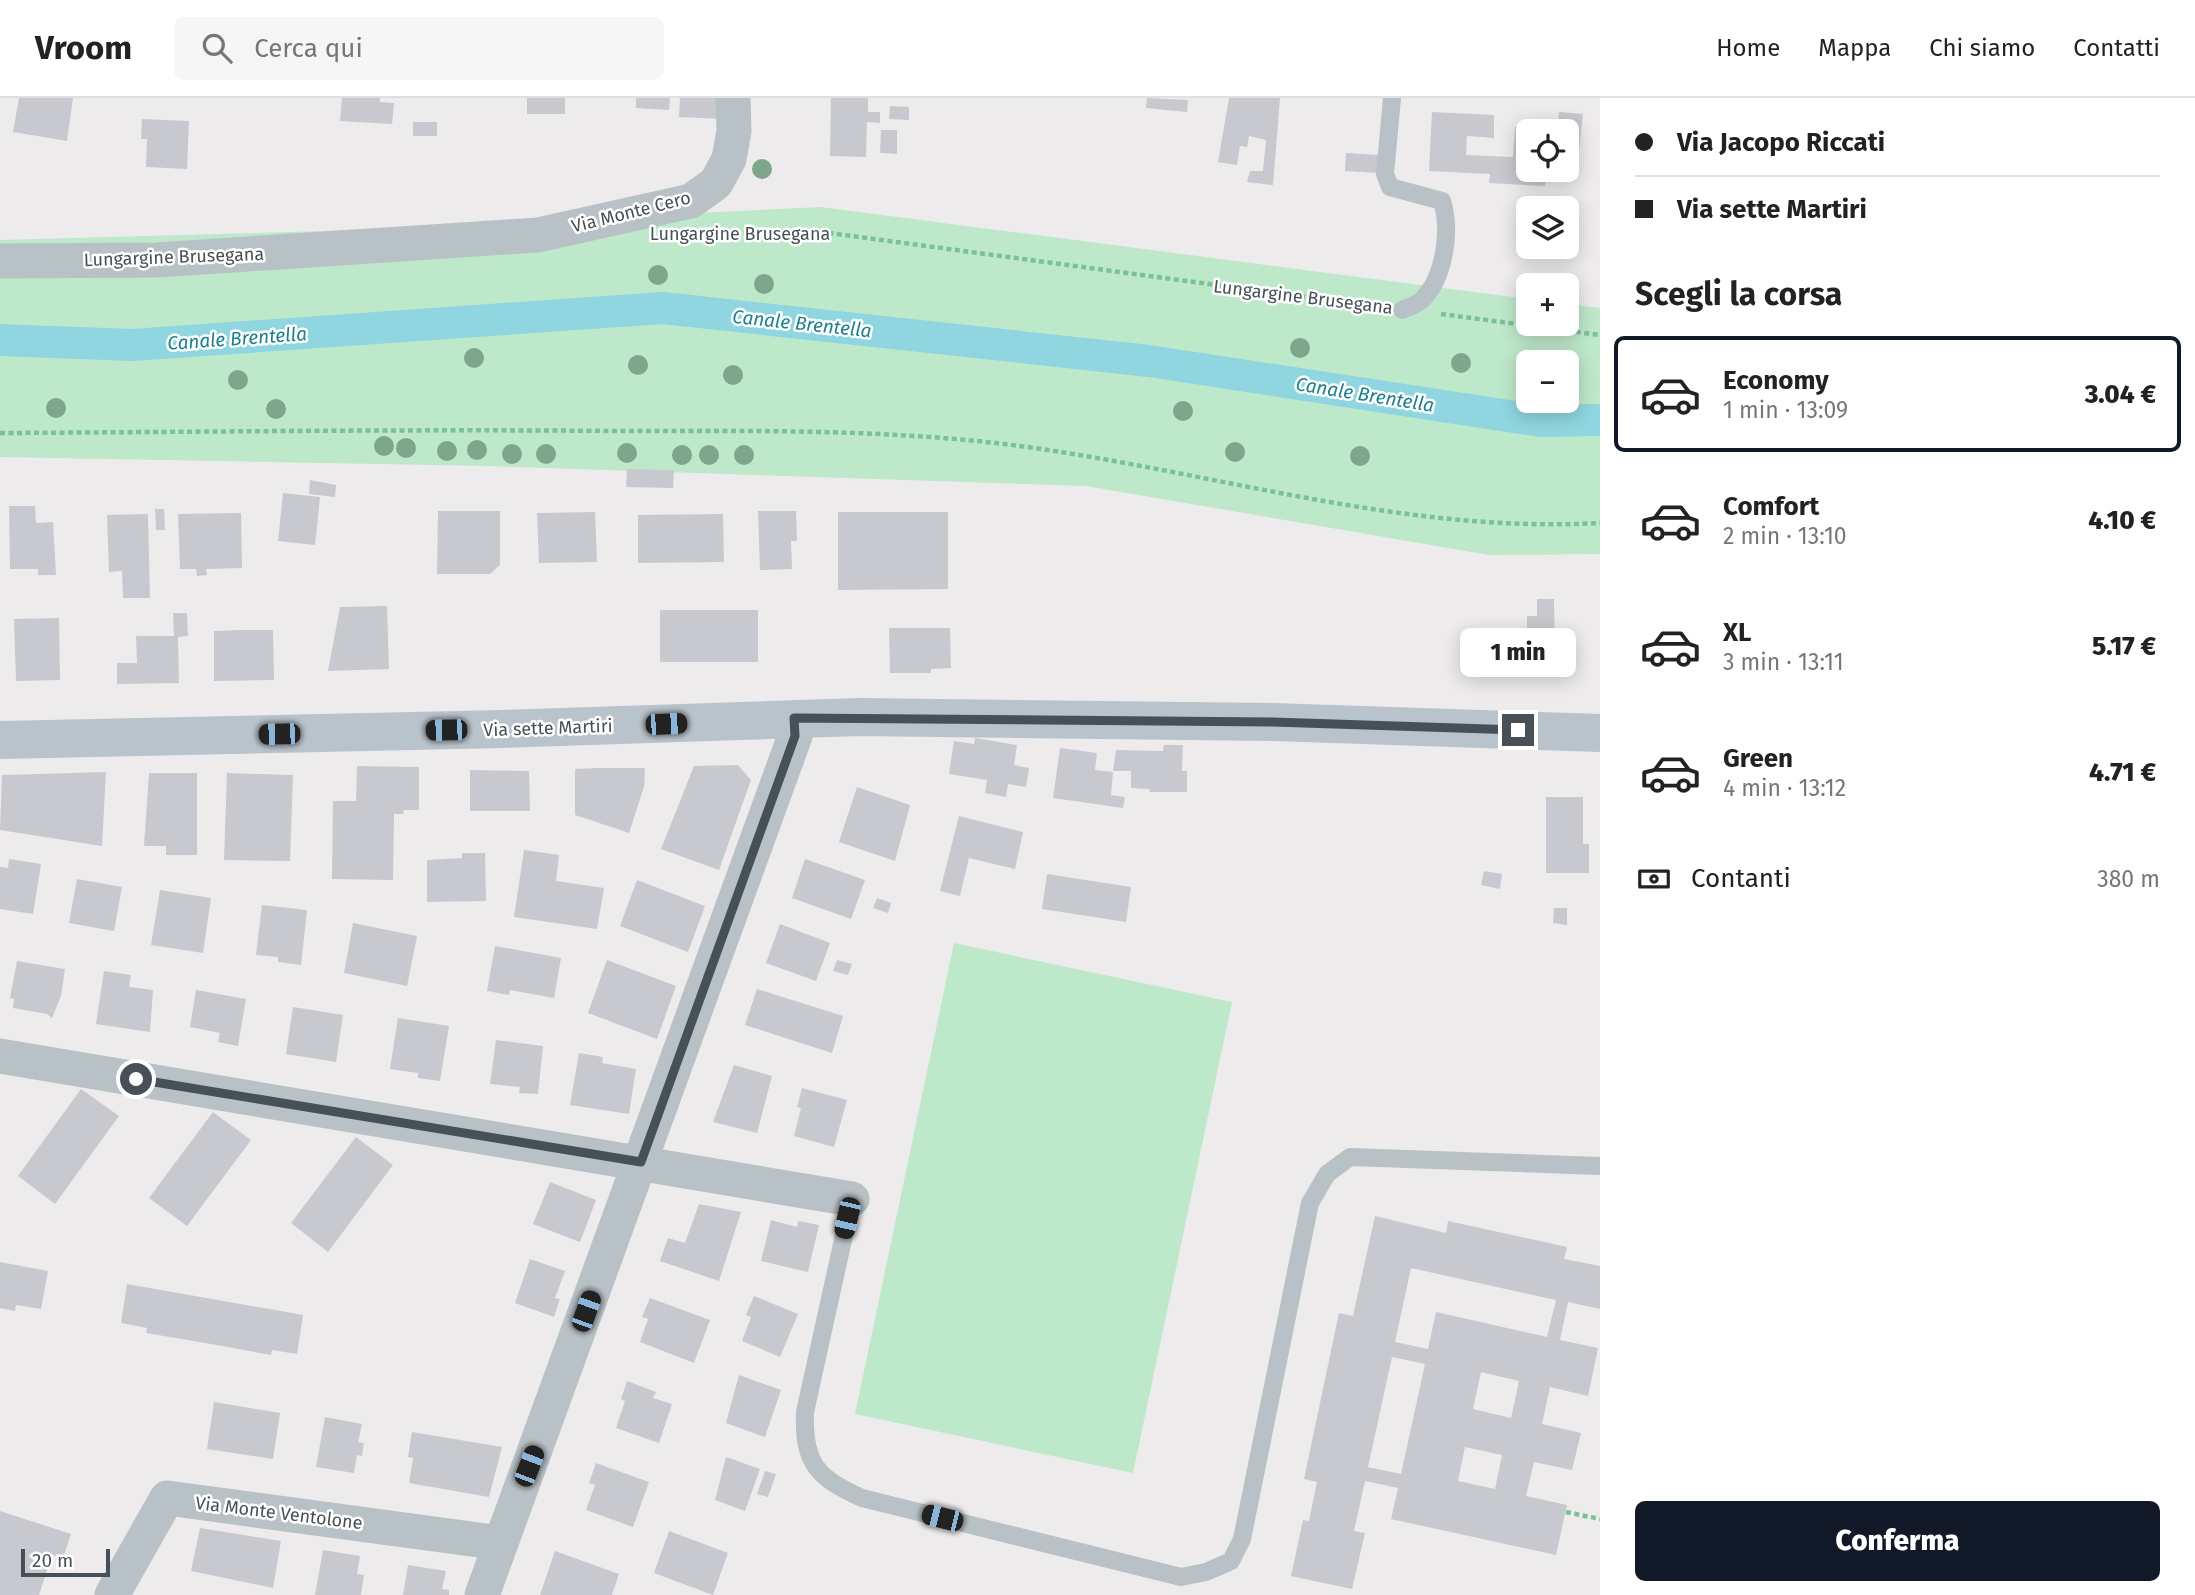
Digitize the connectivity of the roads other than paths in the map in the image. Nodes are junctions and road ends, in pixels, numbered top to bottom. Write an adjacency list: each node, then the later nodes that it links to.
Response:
1 (733, 98): 3 (street, Via Monte Cero)
2 (1392, 98): 5 (lane)
3 (538, 235): 4 (street, Lungargine Brusegana)
4 (0, 261)
5 (1402, 310)
6 (794, 718): 7 (main road, Via sette Martiri); 8 (main road, Via sette Martiri); 10 (street)
7 (1600, 733)
8 (0, 740)
9 (0, 1056): 10 (street)
10 (641, 1162): 12 (street); 13 (street)
11 (1600, 1166): 12 (lane)
12 (852, 1199)
13 (501, 1543): 14 (street, Via Monte Ventolone); 15 (street)
14 (112, 1595)
15 (481, 1595)

